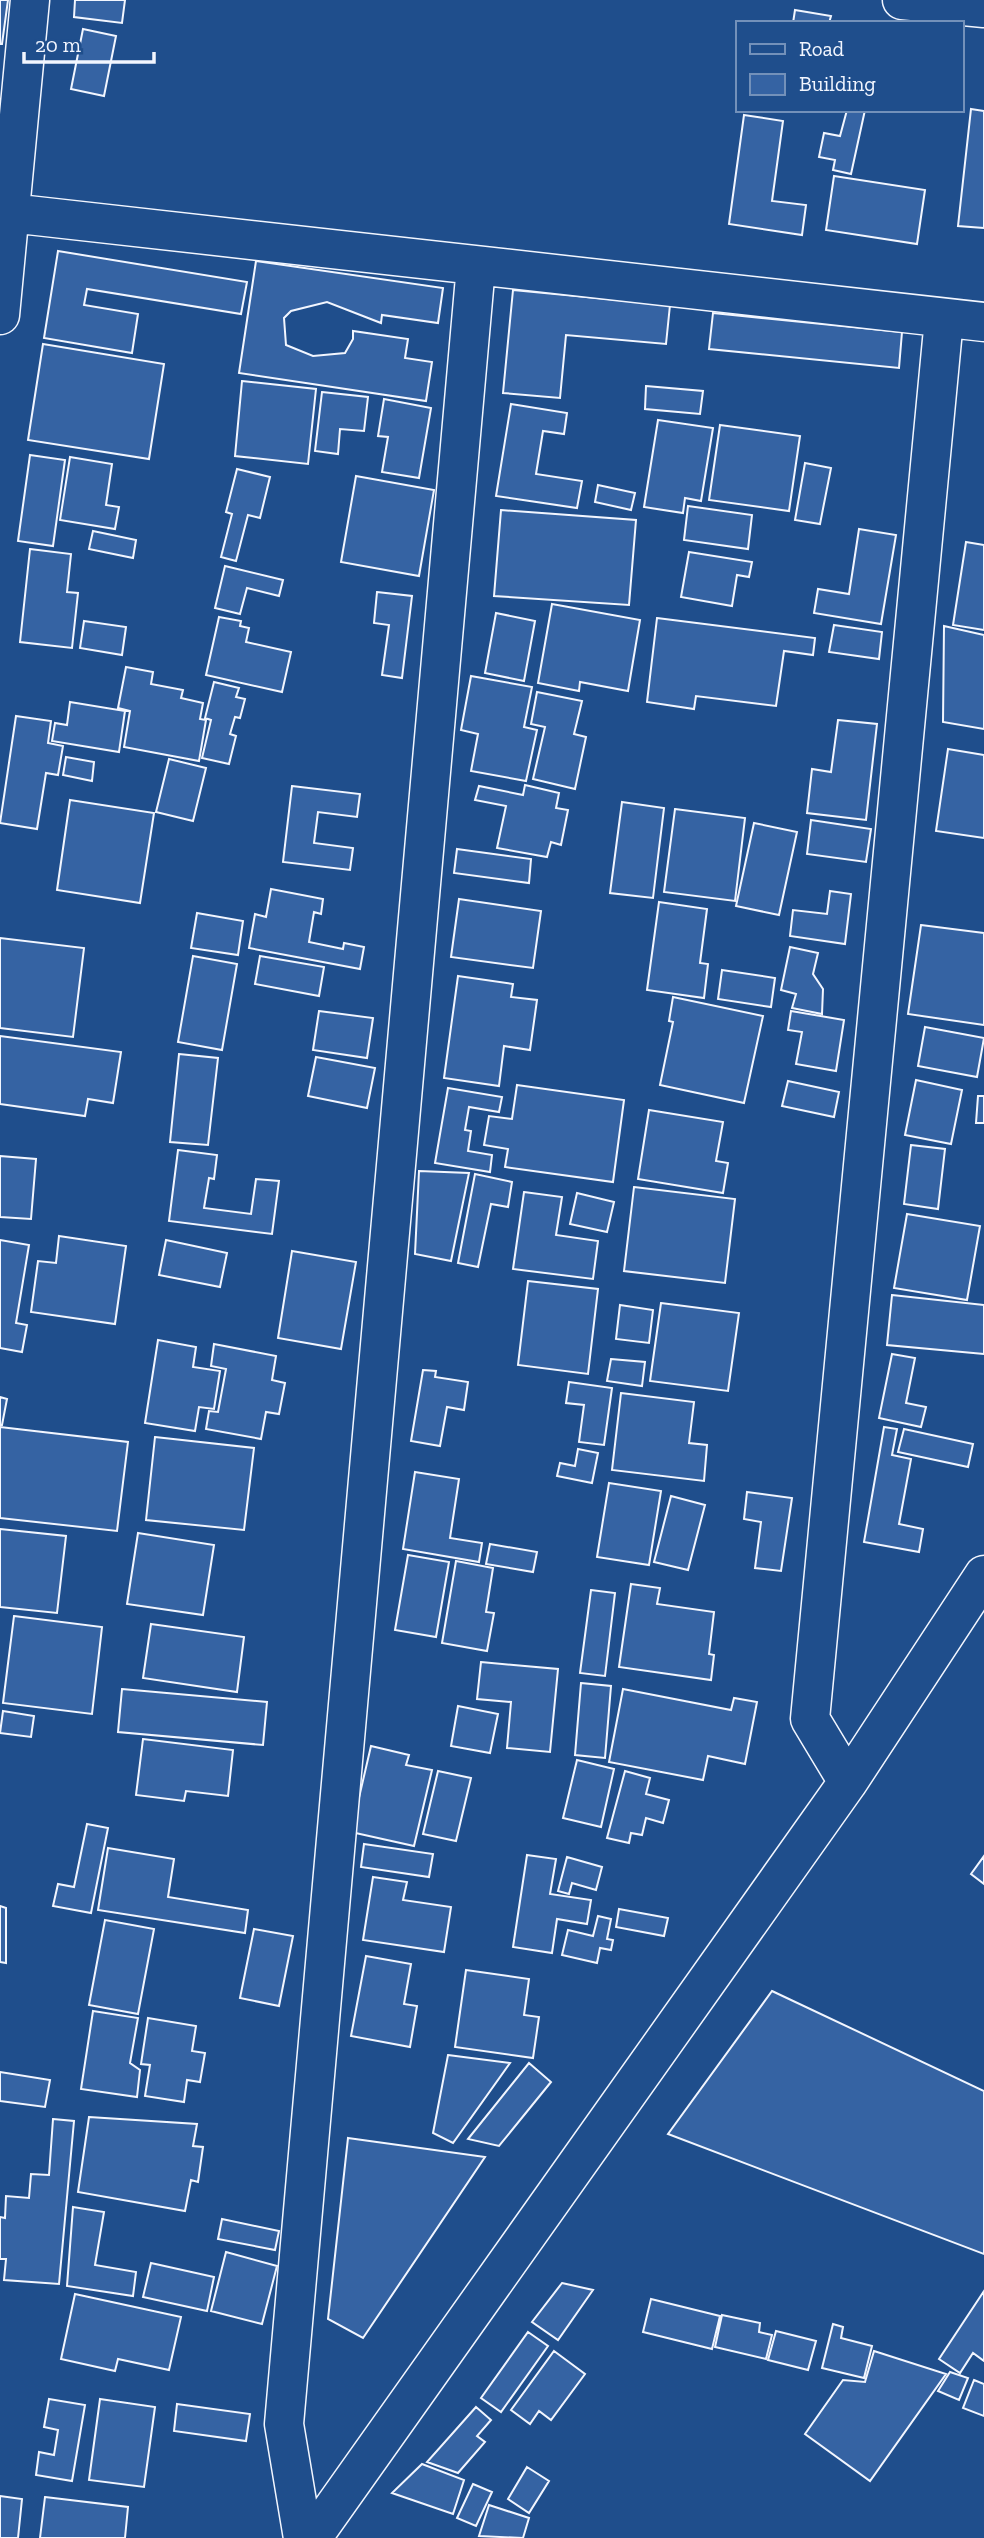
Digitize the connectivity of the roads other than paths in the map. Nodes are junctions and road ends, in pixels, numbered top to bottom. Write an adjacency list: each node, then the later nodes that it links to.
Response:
1 (30, 0): 4 (street)
2 (902, 0): 3 (street)
3 (968, 5)
4 (10, 213): 5 (street); 6 (street)
5 (476, 266): 7 (street); 11 (street)
6 (0, 315)
7 (944, 319): 8 (street); 10 (street)
8 (984, 322)
9 (984, 1575): 10 (street)
10 (848, 1782): 12 (street)
11 (303, 2538)
12 (313, 2538)

